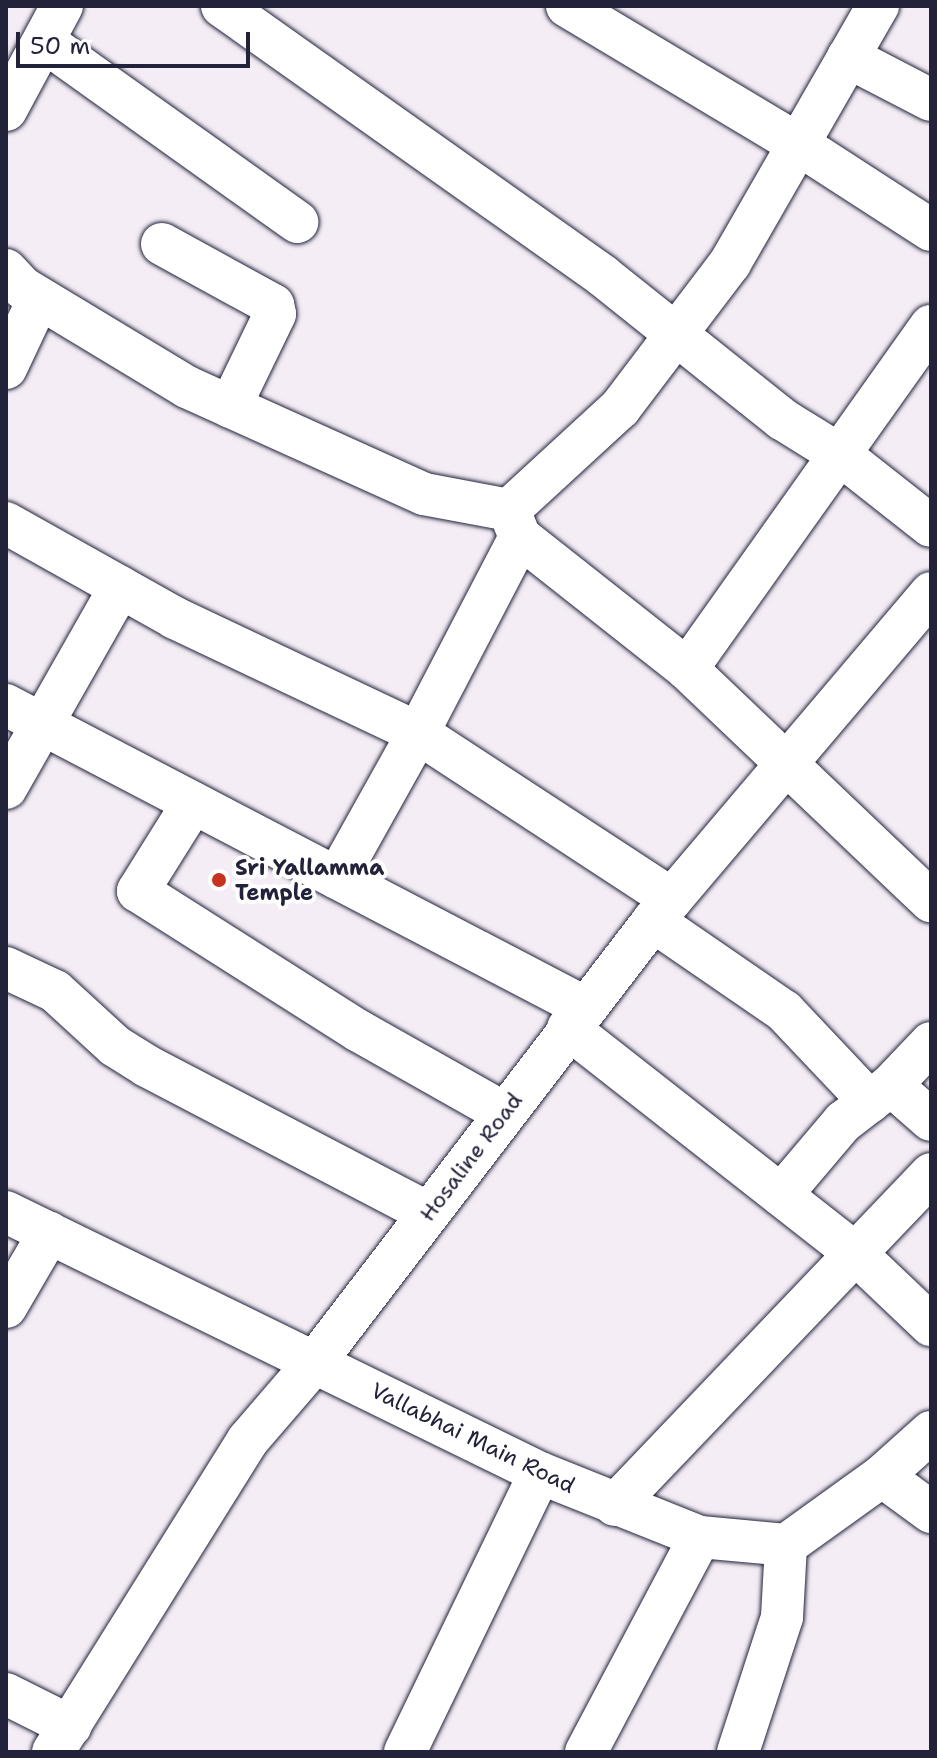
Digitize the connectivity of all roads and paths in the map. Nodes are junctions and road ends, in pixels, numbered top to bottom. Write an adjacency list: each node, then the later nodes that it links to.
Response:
1 (222, 6): 15 (street)
2 (567, 6): 8 (street)
3 (878, 6): 5 (street)
4 (54, 24): 7 (street); 9 (street)
5 (848, 57): 6 (street); 8 (street)
6 (931, 100)
7 (6, 110)
8 (798, 144): 10 (street); 15 (street)
9 (297, 222)
10 (931, 230)
11 (162, 244): 17 (street)
12 (6, 270): 13 (street)
13 (39, 298): 16 (street); 17 (street)
14 (931, 326): 18 (street)
15 (674, 337): 18 (street); 20 (street)
16 (6, 368)
17 (230, 407): 20 (street)
18 (842, 456): 21 (street); 24 (street)
19 (6, 523): 22 (street)
20 (514, 524): 24 (street); 26 (street)
21 (931, 526)
22 (120, 587): 25 (street); 26 (street)
23 (931, 593): 27 (street, Hosaline Road)
24 (687, 669): 27 (street)
25 (24, 714): 28 (street); 29 (street)
26 (418, 733): 30 (street); 32 (street)
27 (790, 766): 31 (street); 32 (street, Hosaline Road)
28 (6, 788)
29 (193, 803): 30 (street); 37 (street)
30 (337, 878): 34 (street)
31 (931, 901)
32 (663, 910): 34 (street, Hosaline Road); 36 (street)
33 (6, 968): 42 (street)
34 (576, 1018): 37 (street, Hosaline Road); 40 (street)
35 (931, 1043): 36 (street)
36 (881, 1093): 38 (street); 40 (street)
37 (504, 1113): 42 (street, Hosaline Road)
38 (931, 1120)
39 (931, 1174): 44 (street)
40 (781, 1195): 44 (street)
41 (6, 1212): 43 (street, Vallabhai Main Road)
42 (428, 1213): 47 (street, Hosaline Road)
43 (49, 1233): 45 (street); 47 (street, Vallabhai Main Road)
44 (855, 1253): 46 (street); 51 (street)
45 (6, 1307)
46 (931, 1325)
47 (315, 1362): 49 (street, Vallabhai Main Road); 56 (street, Hosaline Road)
48 (931, 1432): 50 (street)
49 (540, 1473): 51 (street, Vallabhai Main Road); 57 (street)
50 (882, 1476): 52 (street); 54 (street)
51 (615, 1505): 53 (street, Vallabhai Main Road)
52 (931, 1512)
53 (700, 1537): 54 (street, Vallabhai Main Road); 58 (street)
54 (786, 1545): 59 (street)
55 (6, 1694): 56 (street)
56 (62, 1739)
57 (405, 1752)
58 (586, 1752)
59 (738, 1752)

